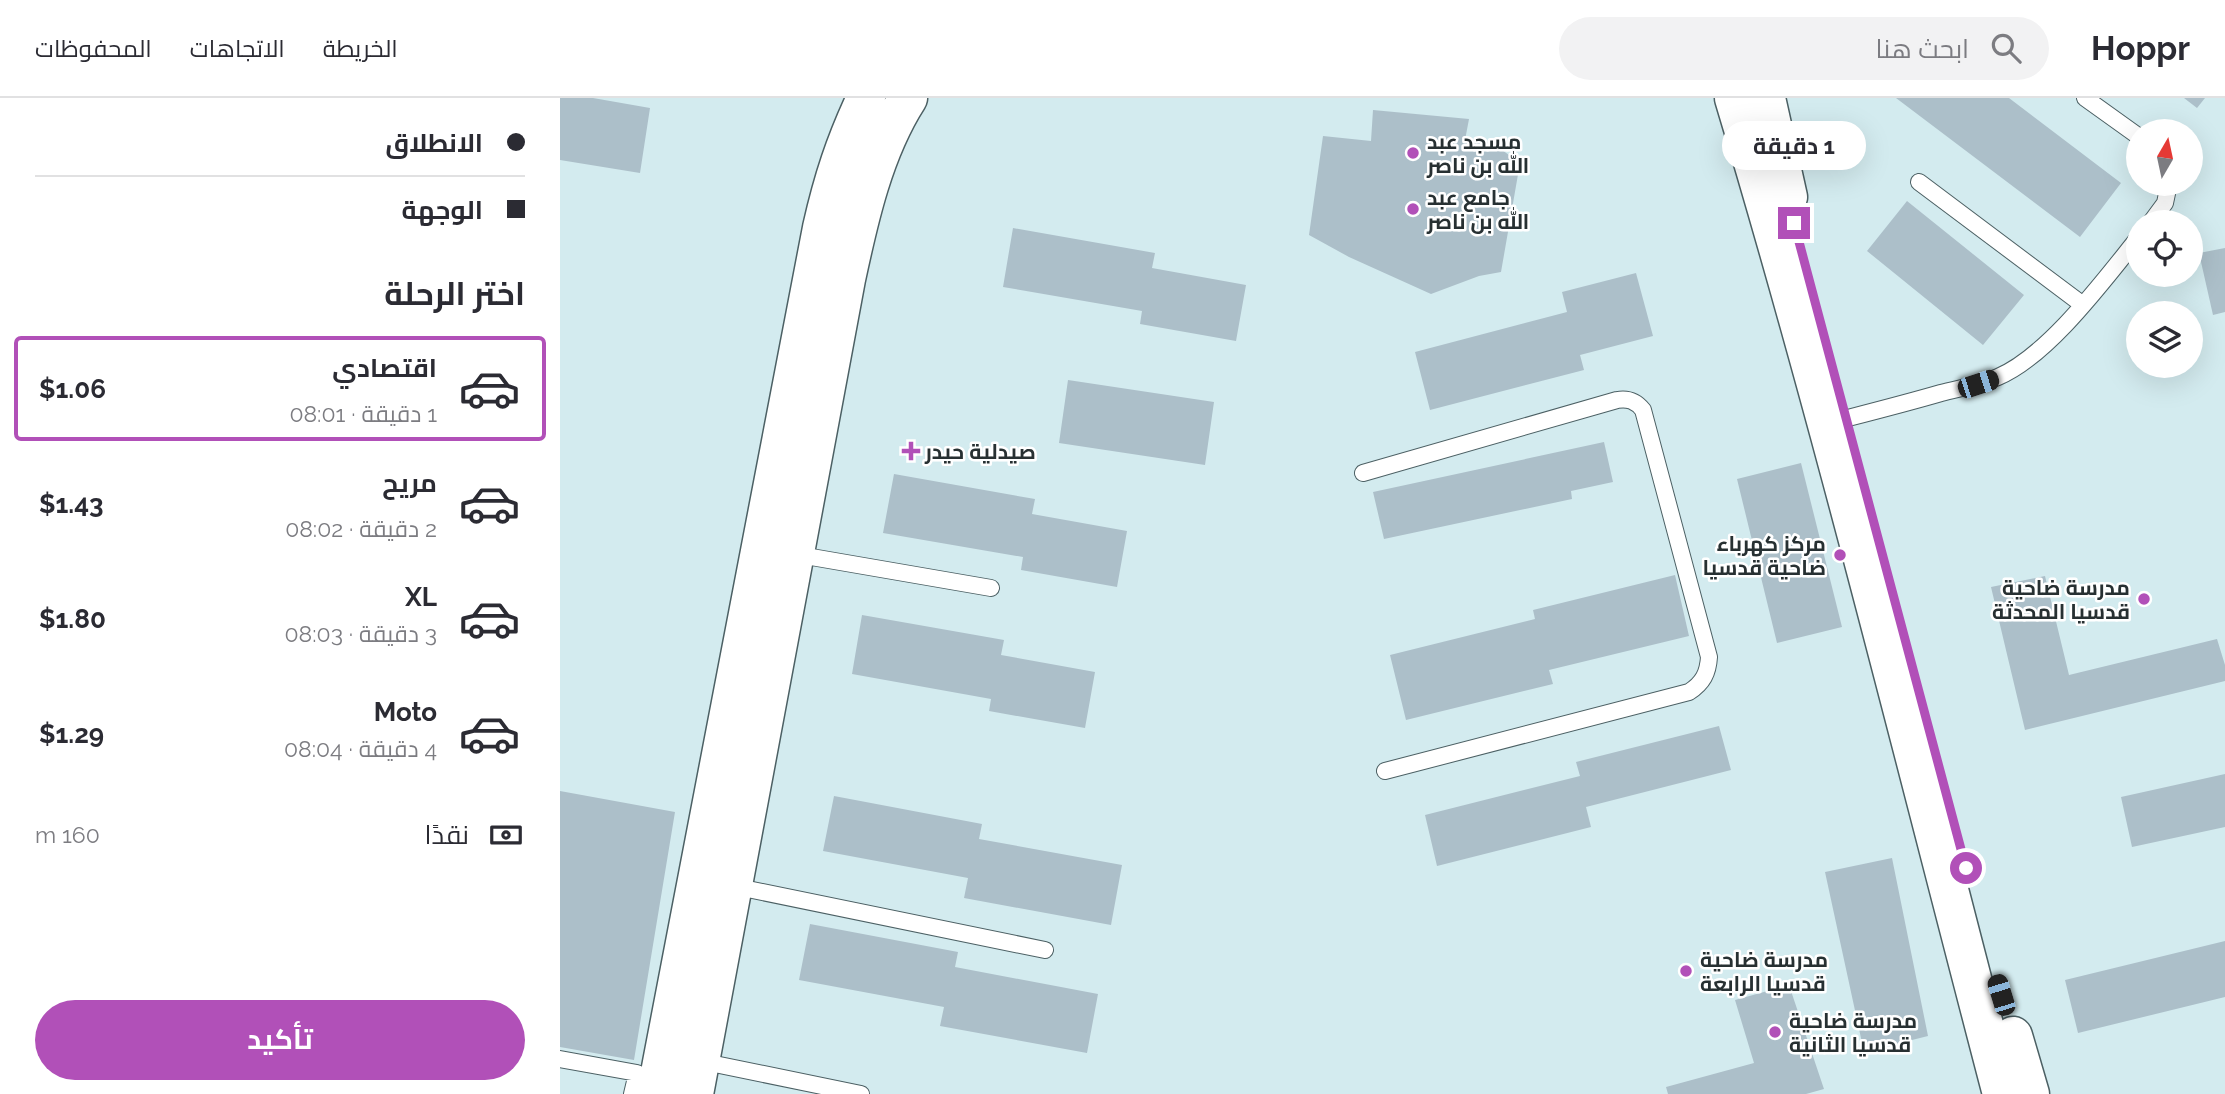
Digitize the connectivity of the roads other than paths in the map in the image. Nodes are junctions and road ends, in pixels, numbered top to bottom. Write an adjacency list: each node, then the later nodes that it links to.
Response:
1 (846, 98): 8 (main road)
2 (866, 98): 8 (main road)
3 (1734, 98): 10 (main road)
4 (1766, 98): 10 (main road)
5 (2085, 98): 7 (lane)
6 (902, 100): 15 (main road)
7 (2126, 127)
8 (846, 141): 24 (main road)
9 (1919, 182): 12 (lane)
10 (1791, 251): 13 (main road)
11 (2126, 252): 12 (lane)
12 (2083, 305): 13 (lane)
13 (1838, 421): 17 (main road)
14 (1363, 473): 18 (lane)
15 (794, 554): 16 (lane); 19 (main road)
16 (991, 588)
17 (1906, 684): 26 (main road); 27 (main road)
18 (1385, 771)
19 (733, 886): 20 (lane); 22 (main road)
20 (1045, 950)
21 (560, 1059): 23 (lane)
22 (697, 1078): 25 (lane)
23 (632, 1094)
24 (656, 1094)
25 (861, 1094)
26 (2002, 1094)
27 (2030, 1094)

